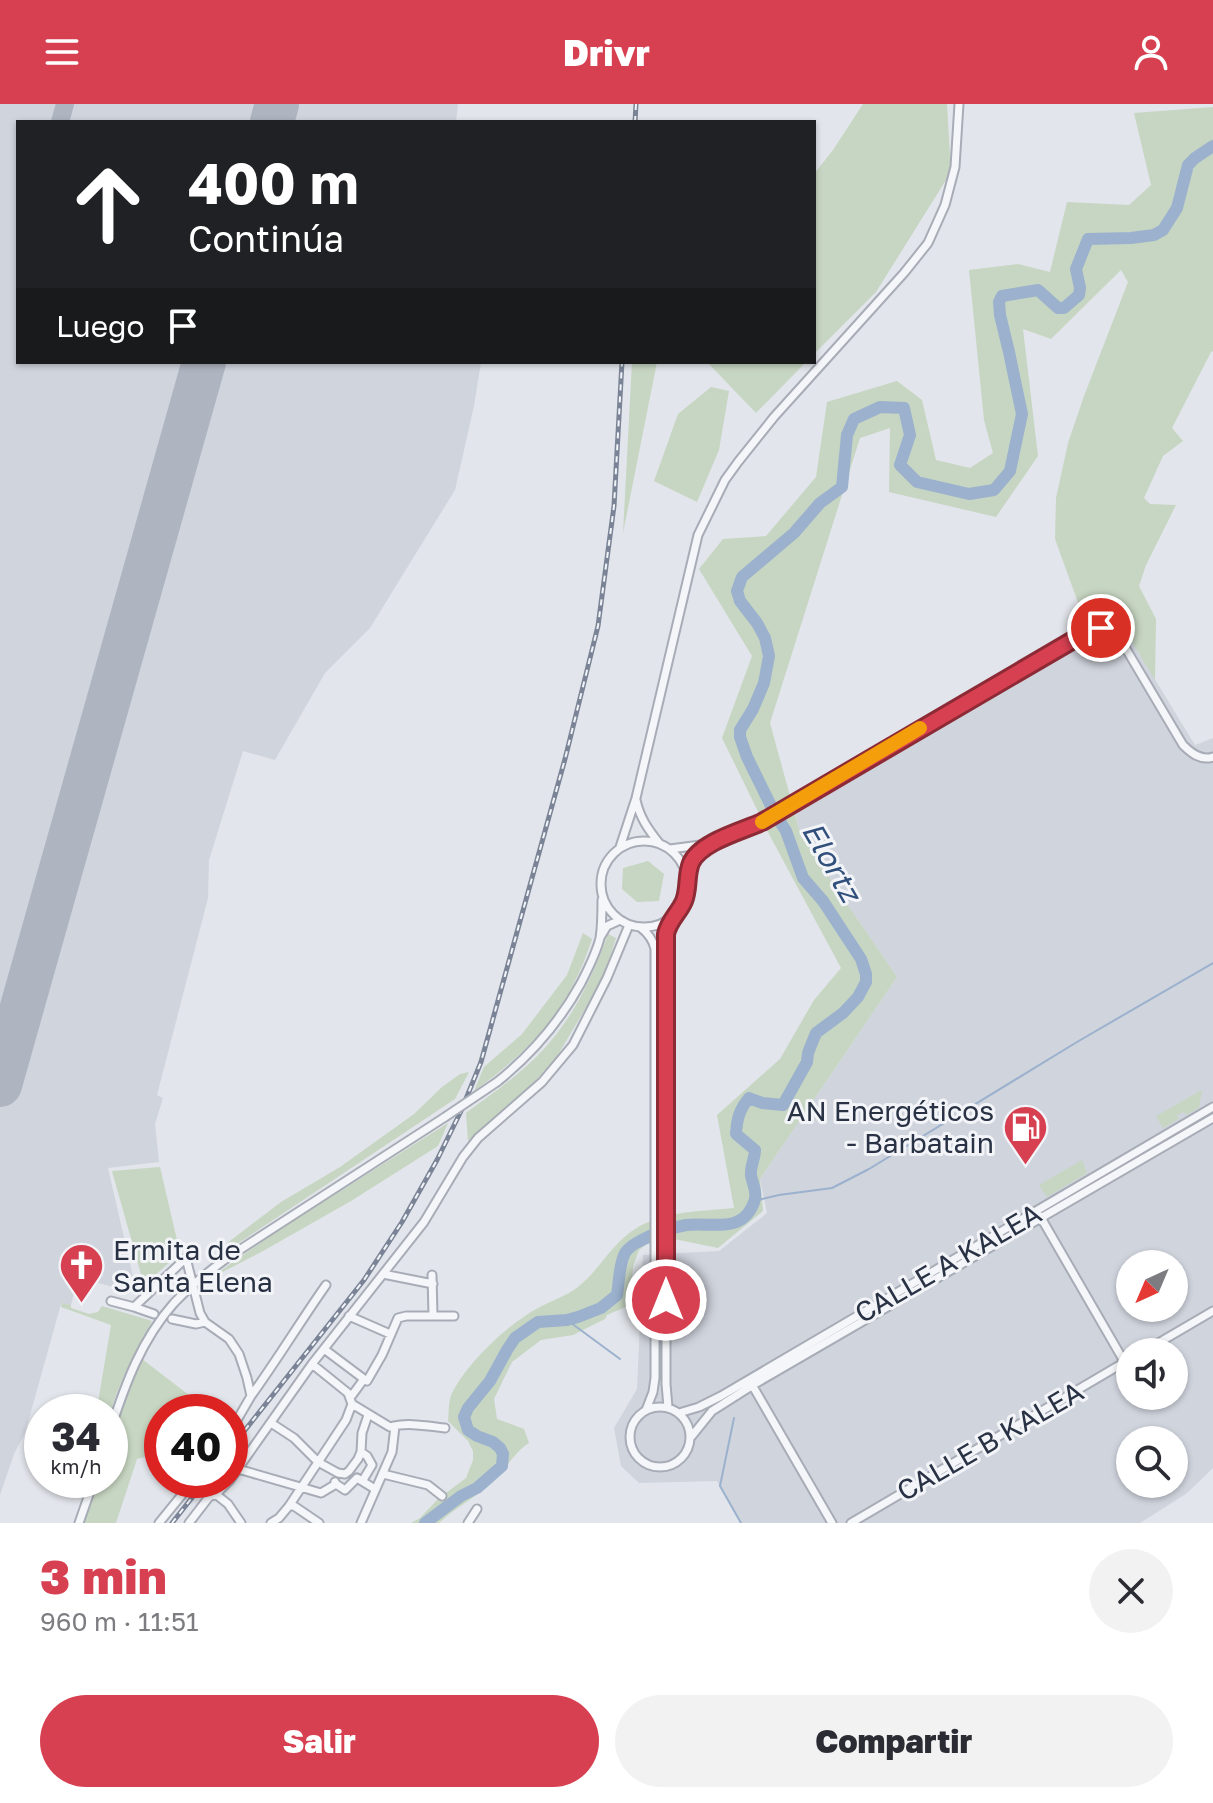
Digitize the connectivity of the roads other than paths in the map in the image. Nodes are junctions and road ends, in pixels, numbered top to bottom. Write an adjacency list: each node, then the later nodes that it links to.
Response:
1 (959, 104): 3 (street)
2 (1213, 757): 5 (street)
3 (636, 798): 4 (street); 6 (street)
4 (659, 843): 6 (street); 7 (street)
5 (711, 844): 7 (street); 8 (street)
6 (620, 847): 9 (street)
7 (670, 849): 8 (street)
8 (687, 877): 10 (street)
9 (602, 896): 11 (street); 14 (street)
10 (673, 916): 13 (street); 42 (street)
11 (620, 920): 12 (street); 14 (street)
12 (629, 925): 13 (street); 18 (street)
13 (640, 927): 43 (street)
14 (600, 938): 19 (street, bridge)
15 (1213, 1107): 17 (street, CALLE A KALEA)
16 (1213, 1118): 17 (street, CALLE A KALEA)
17 (1039, 1215): 32 (street); 37 (street, CALLE A KALEA)
18 (383, 1274): 25 (street); 26 (street)
19 (194, 1283): 22 (street); 29 (street); 38 (street)
20 (326, 1285): 39 (street)
21 (111, 1301): 22 (street)
22 (134, 1307): 24 (street)
23 (1213, 1311): 31 (street)
24 (154, 1314)
25 (349, 1316): 30 (street); 33 (street)
26 (433, 1316): 27 (street); 30 (street)
27 (454, 1316)
28 (172, 1319): 29 (street)
29 (205, 1322): 39 (street)
30 (390, 1334): 36 (street)
31 (1167, 1338)
32 (1116, 1343)
33 (324, 1349): 34 (street); 36 (street)
34 (312, 1364): 41 (street); 46 (street)
35 (1116, 1367): 76 (street, CALLE B KALEA)
36 (364, 1379): 41 (street)
37 (751, 1382): 44 (street, CALLE A KALEA); 49 (street, CALLE A KALEA); 75 (street)
38 (122, 1394)
39 (251, 1396): 40 (street)
40 (248, 1401)
41 (351, 1401): 45 (street); 52 (street)
42 (668, 1407): 43 (street); 44 (street)
43 (646, 1410): 49 (street)
44 (679, 1413): 49 (street)
45 (368, 1415): 47 (street); 50 (street)
46 (271, 1423): 51 (street); 52 (street)
47 (395, 1426): 48 (street); 55 (street)
48 (445, 1428)
49 (691, 1437)
50 (361, 1452): 54 (street); 56 (street)
51 (248, 1455)
52 (318, 1462): 54 (street); 58 (street)
53 (248, 1472): 58 (street)
54 (338, 1473): 57 (street)
55 (383, 1474): 59 (street); 60 (street)
56 (363, 1480): 57 (street); 59 (street)
57 (336, 1484): 58 (street)
58 (301, 1486): 65 (street)
59 (375, 1489): 73 (street)
60 (442, 1496)
61 (88, 1498): 67 (street)
62 (181, 1498): 68 (street)
63 (208, 1498): 69 (street)
64 (221, 1498): 70 (street)
65 (289, 1506): 71 (street); 72 (street)
66 (477, 1509): 74 (street)
67 (79, 1523)
68 (159, 1523)
69 (189, 1523)
70 (241, 1523)
71 (271, 1523)
72 (319, 1523)
73 (361, 1523)
74 (468, 1523)
75 (832, 1523)
76 (851, 1523)

